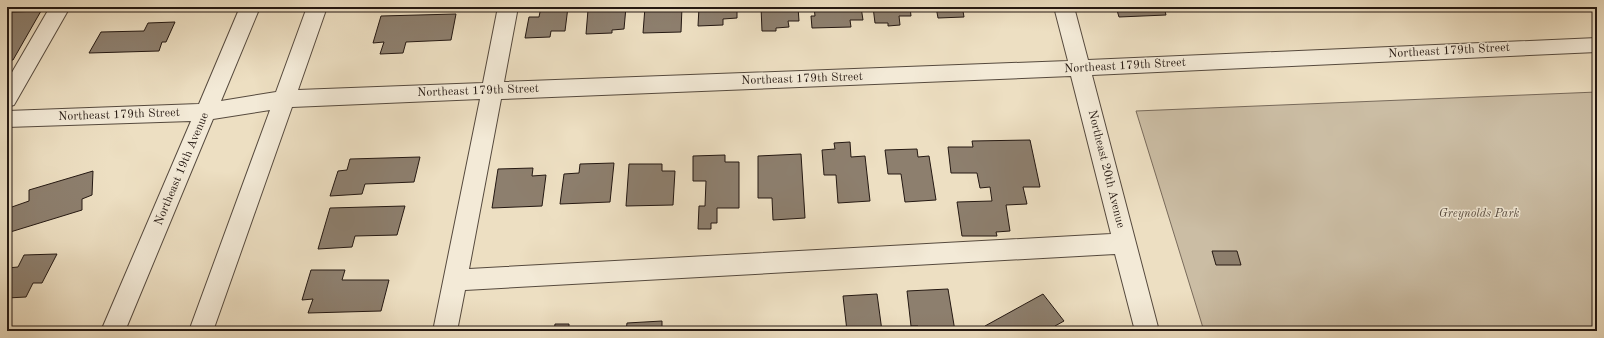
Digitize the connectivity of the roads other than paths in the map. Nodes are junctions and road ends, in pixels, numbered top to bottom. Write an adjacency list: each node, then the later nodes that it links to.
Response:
1 (60, 7): 9 (street)
2 (250, 7): 11 (street, Northeast 19th Avenue)
3 (317, 7): 10 (street)
4 (508, 7): 8 (street)
5 (1064, 7): 7 (street, Northeast 20th Avenue)
6 (1597, 45): 7 (street, Northeast 179th Street)
7 (1080, 68): 8 (street, Northeast 179th Street); 13 (street, Northeast 20th Avenue)
8 (492, 91): 10 (street, Northeast 179th Street); 14 (street)
9 (7, 99)
10 (285, 99): 11 (street, Northeast 179th Street); 16 (street)
11 (206, 112): 12 (street, Northeast 179th Street); 15 (street, Northeast 19th Avenue)
12 (7, 119)
13 (1124, 243): 14 (street); 18 (street, Northeast 20th Avenue)
14 (455, 280): 17 (street)
15 (113, 331)
16 (201, 331)
17 (445, 331)
18 (1147, 331)

